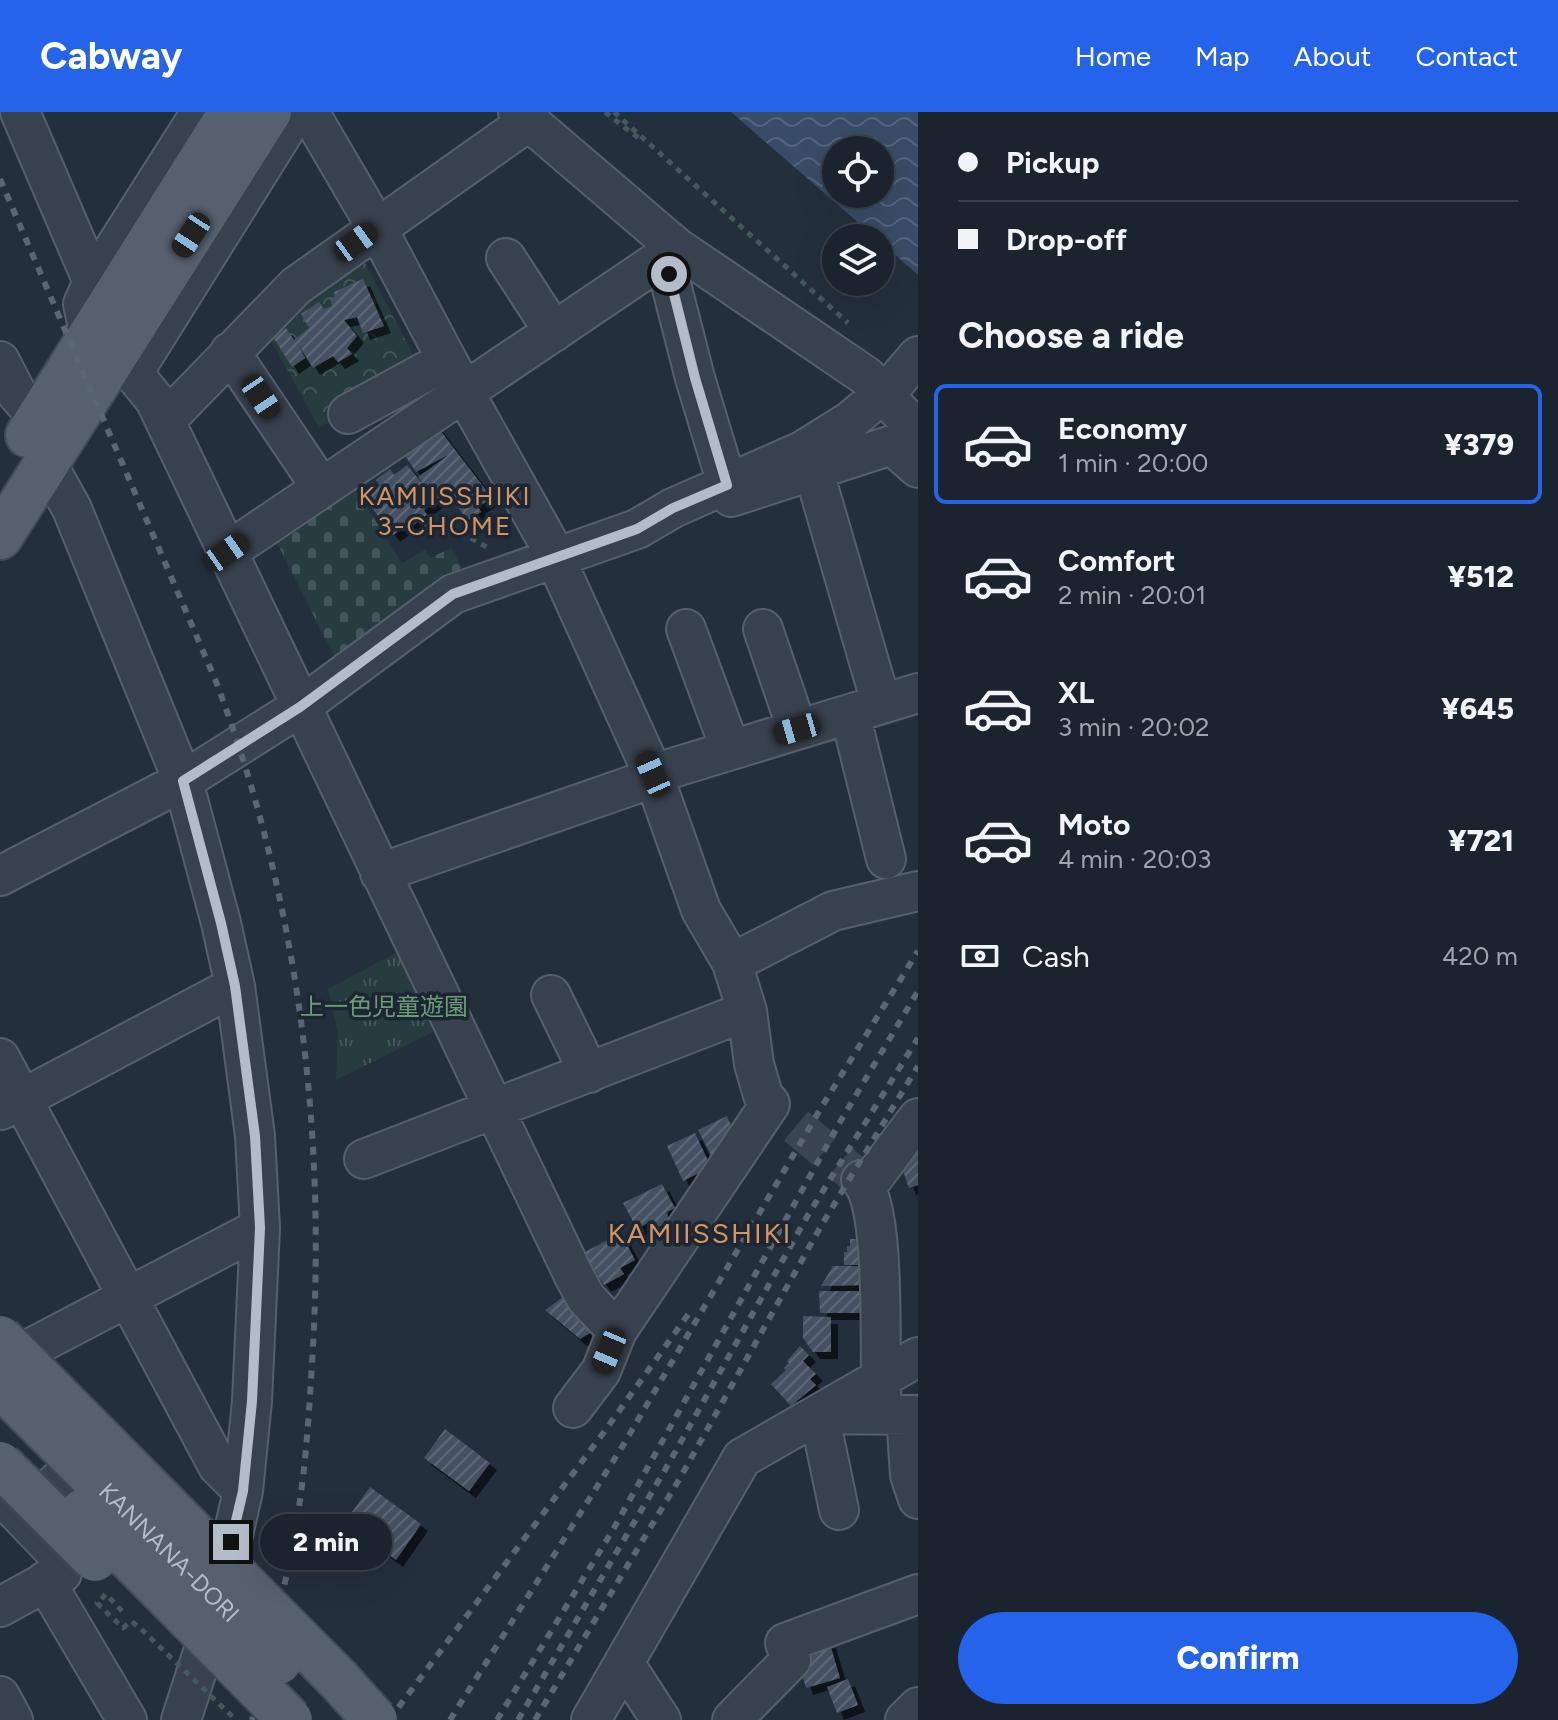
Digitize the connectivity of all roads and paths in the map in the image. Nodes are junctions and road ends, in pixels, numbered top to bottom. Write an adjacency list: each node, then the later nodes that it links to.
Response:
1 (201, 112): 14 (street)
2 (231, 112): 14 (main road)
3 (269, 112): 14 (main road)
4 (296, 112): 18 (street)
5 (309, 112): 11 (street)
6 (605, 112): 10 (path)
7 (614, 112): 10 (path)
8 (26, 116): 14 (street)
9 (524, 116): 11 (street); 12 (street)
10 (683, 172): 15 (path)
11 (377, 228): 17 (street); 21 (street)
12 (670, 252): 16 (street); 20 (street); 30 (street)
13 (506, 258): 16 (street)
14 (119, 294): 18 (main road); 18 (street)
15 (852, 327)
16 (554, 332): 21 (street)
17 (230, 352): 24 (street); 31 (street)
18 (113, 356): 23 (main road); 24 (street); 26 (main road)
19 (2, 373): 23 (street)
20 (902, 374): 25 (street); 30 (street)
21 (455, 376): 22 (street); 31 (street); 35 (street)
22 (348, 414)
23 (39, 419): 29 (main road)
24 (165, 421): 34 (street)
25 (918, 431)
26 (46, 462): 33 (main road); 44 (street)
27 (918, 468): 28 (street)
28 (814, 472): 30 (street); 39 (street)
29 (0, 479)
30 (727, 485): 35 (street)
31 (321, 487): 34 (street)
32 (425, 524): 36 (path)
33 (0, 537)
34 (227, 552): 40 (street)
35 (556, 559): 36 (street); 43 (street)
36 (517, 572): 40 (street)
37 (686, 629): 42 (street)
38 (763, 629): 41 (street)
39 (895, 706): 41 (street); 45 (street)
40 (300, 707): 44 (street); 46 (street)
41 (797, 729): 42 (street)
42 (730, 748): 43 (street)
43 (653, 774): 46 (street); 49 (street)
44 (183, 781): 47 (street); 50 (street)
45 (886, 859)
46 (380, 873): 56 (street)
47 (0, 876)
48 (918, 891): 49 (street)
49 (732, 963): 52 (street)
50 (235, 986): 55 (street); 59 (street)
51 (551, 995): 54 (street)
52 (747, 1011): 54 (street); 62 (street)
53 (0, 1058): 55 (street)
54 (589, 1073): 56 (street)
55 (11, 1105): 60 (street)
56 (494, 1109): 58 (street); 62 (street)
57 (918, 1118): 66 (street)
58 (364, 1159)
59 (260, 1228): 60 (street); 71 (street)
60 (129, 1298): 63 (street); 71 (street)
61 (0, 1320): 63 (street)
62 (617, 1331): 67 (street)
63 (16, 1343): 73 (street); 89 (main road, bridge)
64 (918, 1357): 66 (street)
65 (0, 1385): 88 (main road, KANNANA-DORI, bridge)
66 (896, 1405): 68 (street); 72 (street)
67 (573, 1408)
68 (819, 1414): 74 (street); 79 (street)
69 (0, 1428): 87 (main road, KANNANA-DORI, bridge)
70 (0, 1464): 86 (main road, bridge)
71 (243, 1491): 84 (street)
72 (918, 1499)
73 (10, 1506): 75 (street)
74 (839, 1510)
75 (45, 1581): 77 (street); 83 (street)
76 (918, 1594): 92 (street)
77 (0, 1607)
78 (122, 1611): 85 (path, bridge)
79 (624, 1663): 90 (street); 91 (street)
80 (0, 1696): 82 (street)
81 (918, 1707): 93 (street)
82 (13, 1720)
83 (127, 1720)
84 (181, 1720)
85 (236, 1720)
86 (260, 1720)
87 (290, 1720)
88 (338, 1720)
89 (375, 1720)
90 (591, 1720)
91 (661, 1720)
92 (732, 1720)
93 (905, 1720)

